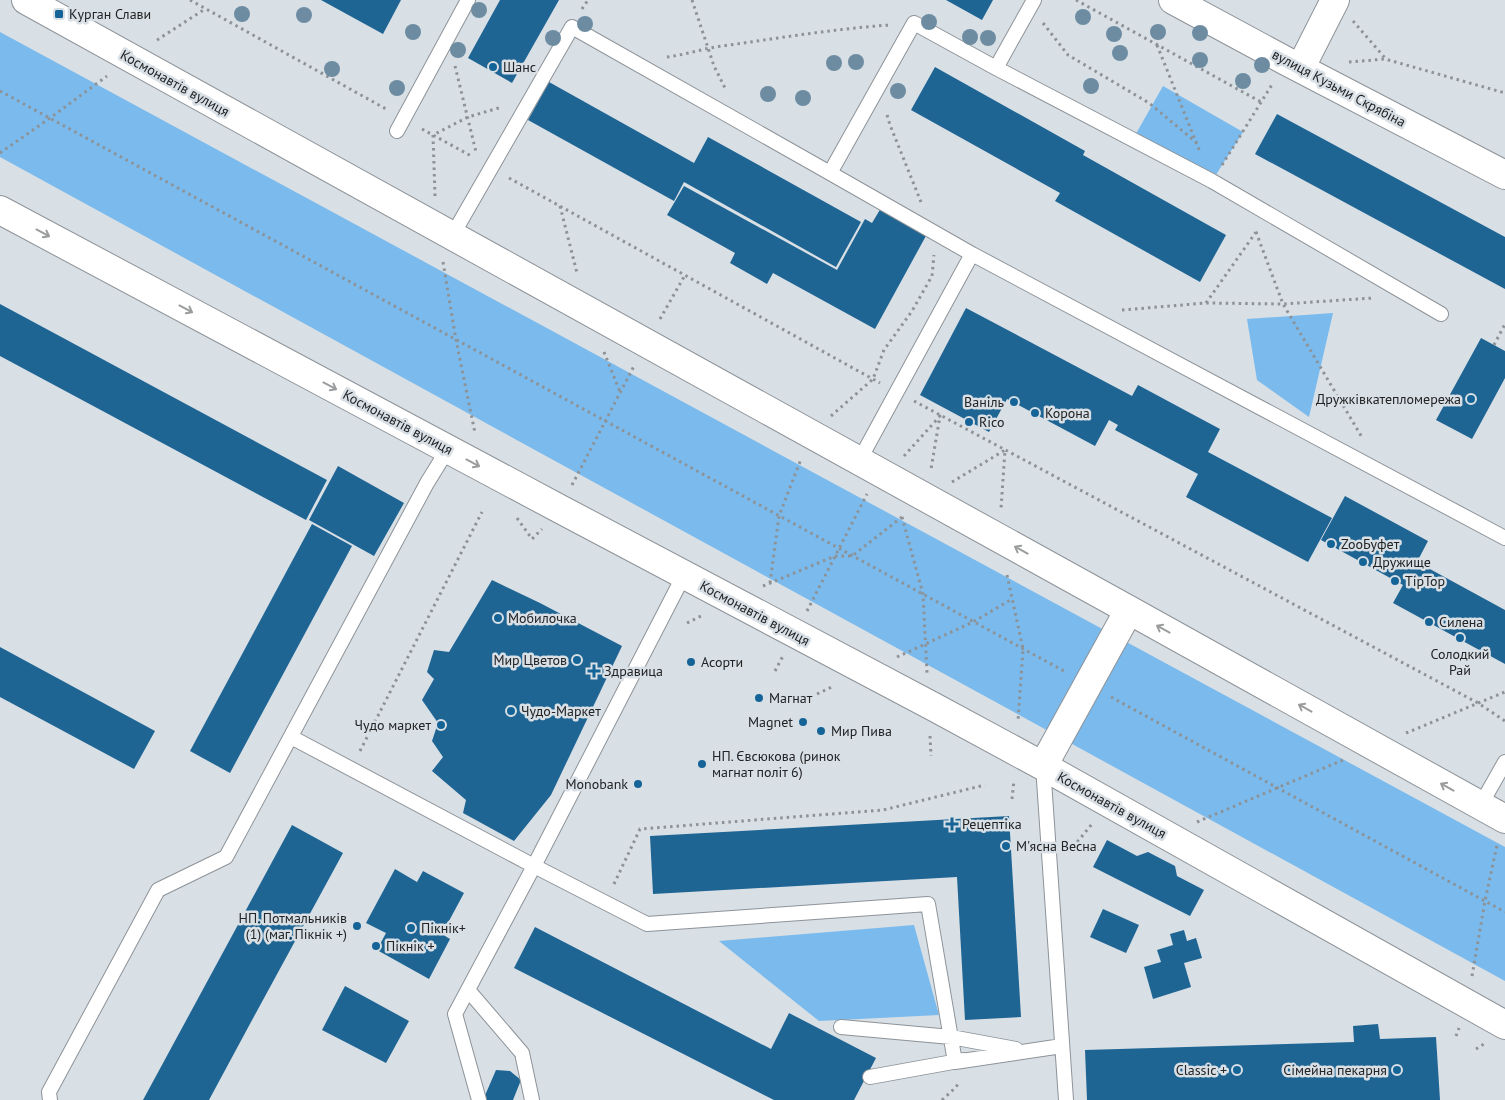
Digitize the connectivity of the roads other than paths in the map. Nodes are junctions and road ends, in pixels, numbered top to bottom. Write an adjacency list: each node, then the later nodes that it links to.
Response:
1 (26, 0): 12 (street, Космонавтів вулиця)
2 (1174, 0): 10 (street, вулиця Кузьми Скрябіна)
3 (464, 1): 8 (lane)
4 (1032, 3): 7 (lane)
5 (1342, 7): 6 (street)
6 (1301, 66)
7 (996, 68): 9 (lane); 14 (lane)
8 (400, 125)
9 (830, 173): 12 (lane); 13 (lane)
10 (1505, 174)
11 (0, 210): 15 (street, Космонавтів вулиця, one-way to 15)
12 (444, 231): 16 (street, Космонавтів вулиця)
13 (972, 254): 16 (lane); 17 (lane)
14 (1441, 314)
15 (448, 449): 18 (street, Космонавтів вулиця, one-way to 18); 20 (lane)
16 (875, 469): 19 (street, Космонавтів вулиця, one-way to 16)
17 (1505, 538)
18 (684, 575): 22 (street, Космонавтів вулиця); 24 (lane)
19 (1129, 610): 22 (street); 23 (street, Космонавтів вулиця, one-way to 19)
20 (291, 738): 24 (lane); 34 (lane)
21 (1505, 762): 23 (lane)
22 (1044, 766): 26 (street, Космонавтів вулиця); 29 (lane)
23 (1496, 814)
24 (534, 866): 25 (lane); 28 (lane)
25 (468, 990): 33 (lane); 35 (lane)
26 (1505, 1025)
27 (841, 1027): 28 (lane)
28 (951, 1037): 30 (lane); 31 (lane)
29 (1062, 1046): 30 (lane); 36 (lane)
30 (1026, 1051): 31 (lane)
31 (955, 1062): 32 (lane)
32 (870, 1077)
33 (529, 1096)
34 (50, 1100)
35 (479, 1100)
36 (1066, 1100)

